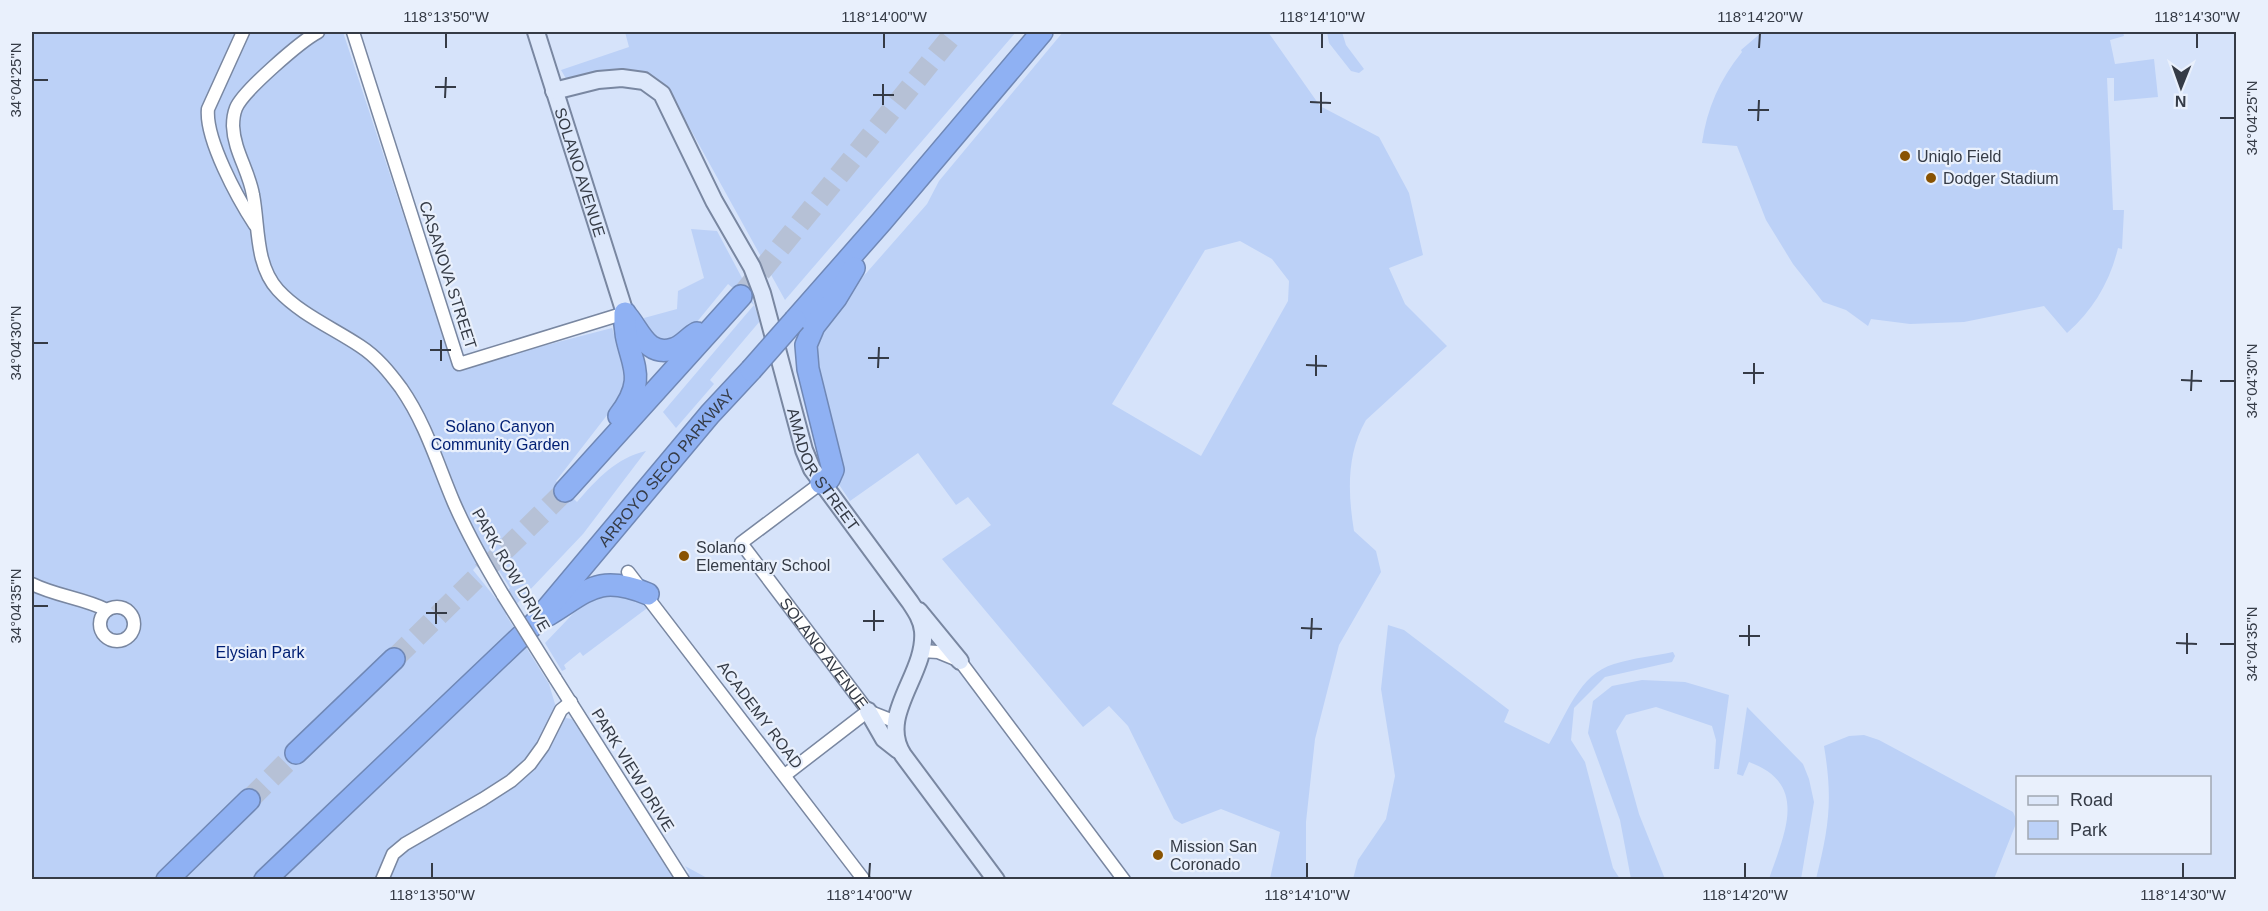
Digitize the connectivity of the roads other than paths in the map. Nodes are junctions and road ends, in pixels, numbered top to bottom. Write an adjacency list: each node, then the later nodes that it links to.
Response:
1 (243, 32): 8 (street)
2 (318, 32): 8 (street)
3 (353, 32): 10 (street, CASANOVA STREET)
4 (536, 32): 6 (main road, SOLANO AVENUE)
5 (1042, 32): 7 (highway, ARROYO SECO PARKWAY)
6 (554, 91): 10 (main road, SOLANO AVENUE); 13 (main road, AMADOR STREET)
7 (882, 221): 13 (highway); 20 (highway, ARROYO SECO PARKWAY, bridge)
8 (256, 226): 24 (street, PARK ROW DRIVE, bridge)
9 (741, 296): 11 (highway)
10 (625, 313): 11 (highway); 12 (highway)
11 (720, 322): 12 (highway)
12 (608, 444): 14 (highway)
13 (821, 483): 18 (main road, AMADOR STREET); 26 (street, SOLANO AVENUE)
14 (566, 490)
15 (628, 572): 17 (street, ACADEMY ROAD)
16 (32, 584): 19 (street)
17 (648, 594): 20 (highway); 30 (street, ACADEMY ROAD)
18 (910, 602): 21 (main road, AMADOR STREET); 23 (main road)
19 (106, 610)
20 (535, 623): 32 (highway, ARROYO SECO PARKWAY)
21 (921, 651): 23 (street); 27 (main road)
22 (394, 659): 29 (highway)
23 (960, 661): 38 (street)
24 (555, 678): 25 (street, PARK VIEW DRIVE)
25 (571, 702): 34 (street); 35 (street, PARK VIEW DRIVE)
26 (868, 711): 27 (street, SOLANO AVENUE); 28 (main road); 30 (street)
27 (896, 722): 28 (main road)
28 (897, 745): 37 (main road)
29 (296, 753)
30 (785, 775): 36 (street, ACADEMY ROAD)
31 (249, 800): 33 (highway)
32 (267, 877)
33 (167, 879)
34 (382, 879)
35 (683, 879)
36 (864, 879)
37 (996, 879)
38 (1124, 879)

